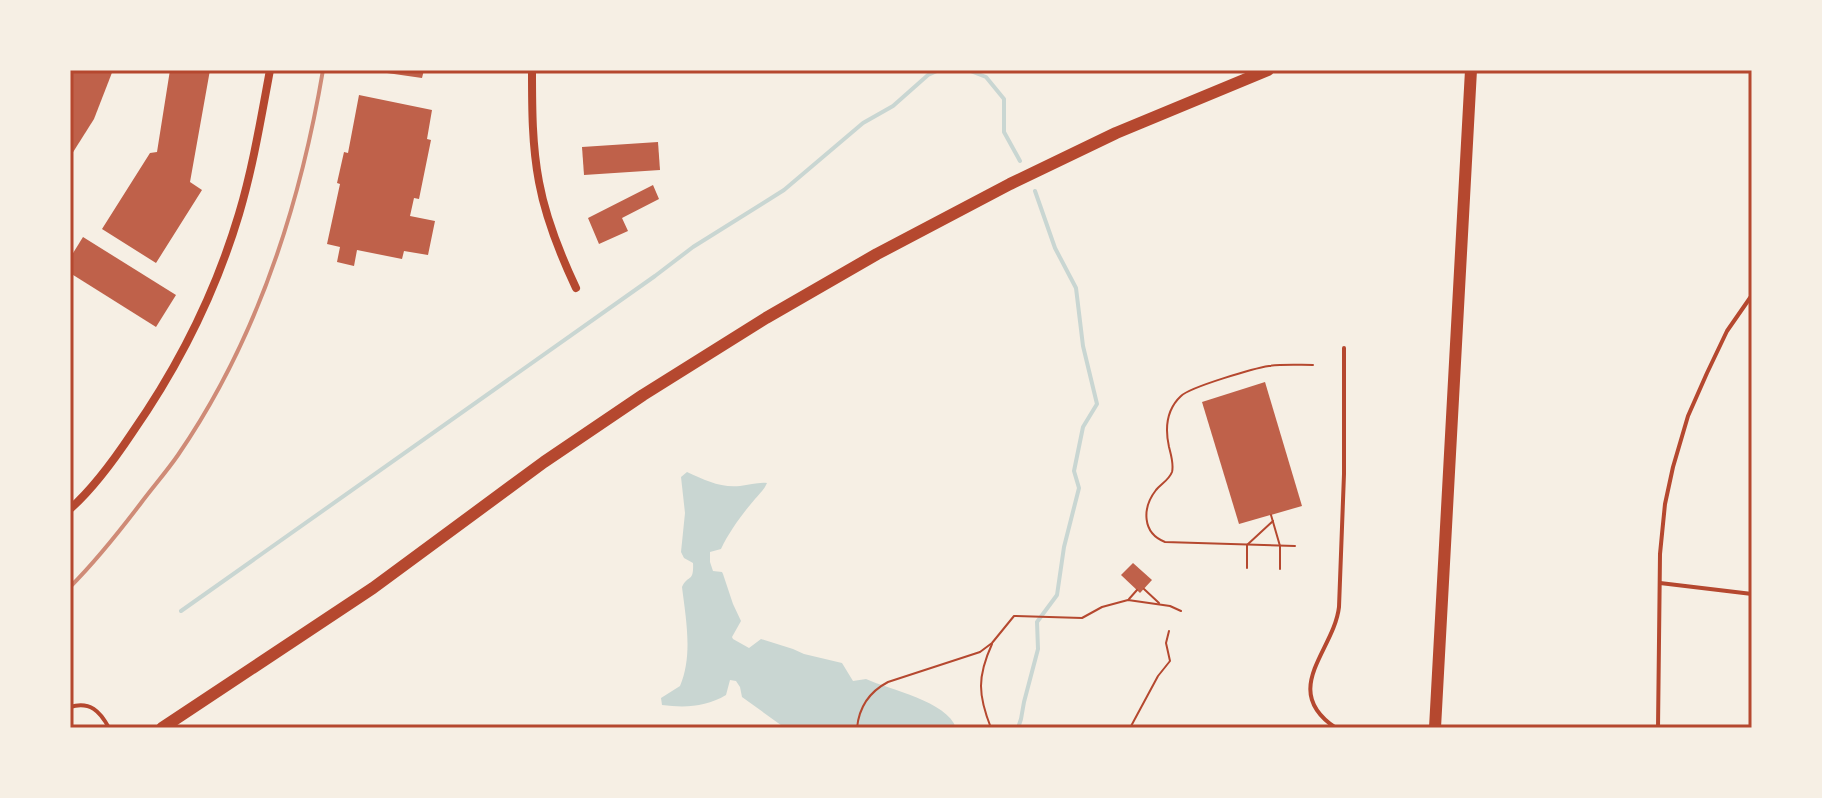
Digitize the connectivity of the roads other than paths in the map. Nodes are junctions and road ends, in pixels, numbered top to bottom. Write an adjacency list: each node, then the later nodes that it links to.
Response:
1 (270, 70): 8 (street)
2 (532, 70): 5 (street)
3 (1268, 70): 13 (main road)
4 (1471, 70): 15 (main road)
5 (576, 288)
6 (1752, 295): 9 (lane)
7 (1344, 348): 14 (lane)
8 (70, 509)
9 (1660, 583): 10 (lane); 16 (lane)
10 (1752, 594)
11 (70, 707): 12 (lane)
12 (109, 728)
13 (162, 728)
14 (1336, 728)
15 (1435, 728)
16 (1658, 728)

